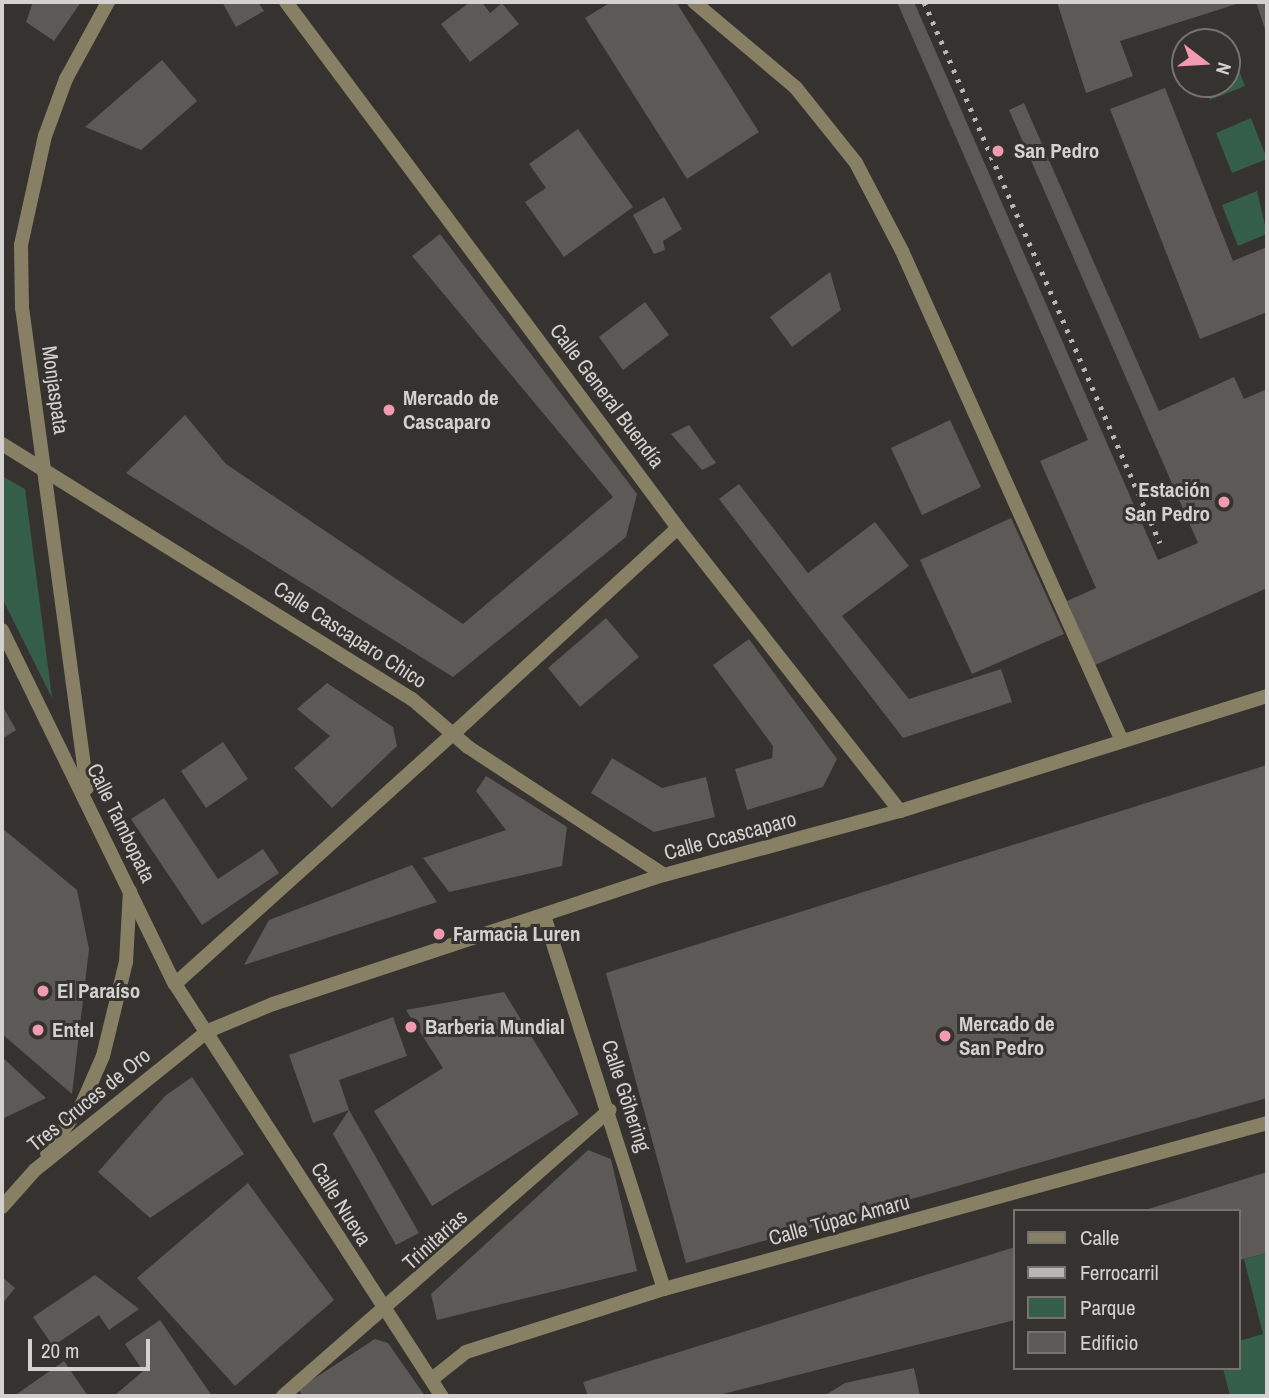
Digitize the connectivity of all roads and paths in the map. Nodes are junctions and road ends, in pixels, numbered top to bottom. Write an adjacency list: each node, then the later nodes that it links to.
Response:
1 (108, 2): 5 (street, Monjaspata)
2 (286, 2): 6 (street, Calle General Buendía)
3 (694, 2): 10 (street)
4 (2, 444): 5 (street, Calle Cascaparo Chico)
5 (45, 470): 9 (street, Calle Cascaparo Chico); 11 (street, Monjaspata)
6 (678, 528): 9 (street); 12 (street, Calle General Buendía)
7 (2, 629): 11 (street, Calle Tambopata)
8 (1267, 696): 10 (street, Calle Ccascaparo)
9 (453, 734): 13 (street, Calle Cascaparo Chico); 16 (street)
10 (1122, 741): 12 (street, Calle Ccascaparo)
11 (88, 799): 14 (street, Calle Tambopata)
12 (900, 811): 13 (street, Calle Ccascaparo)
13 (664, 875): 15 (street, Calle Ccascaparo)
14 (130, 889): 16 (street, Calle Tambopata); 20 (street)
15 (544, 916): 17 (street, Calle Ccascaparo); 18 (street, Calle Göhering)
16 (175, 984): 17 (street, Calle Tambopata)
17 (208, 1031): 20 (street, Tres Cruces de Oro); 23 (street, Calle Nueva)
18 (610, 1110): 22 (street, Calle Göhering); 23 (street, Trinitarias)
19 (1267, 1123): 22 (street, Calle Túpac Amaru)
20 (35, 1170): 21 (street, Tres Cruces de Oro)
21 (2, 1207)
22 (664, 1289): 24 (street, Calle Túpac Amaru)
23 (385, 1313): 24 (street, Calle Nueva); 25 (street, Trinitarias)
24 (432, 1379): 26 (street, Calle Nueva)
25 (283, 1396)
26 (442, 1396)

